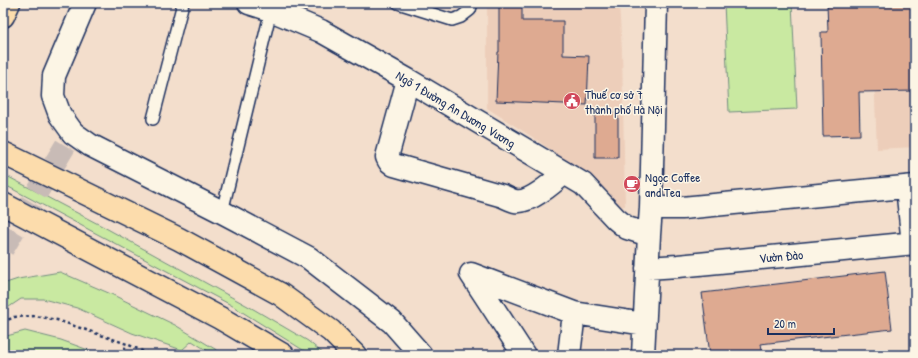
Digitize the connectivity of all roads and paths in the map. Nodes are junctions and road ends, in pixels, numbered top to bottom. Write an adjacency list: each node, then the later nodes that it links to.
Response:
1 (9, 3): 9 (main road)
2 (85, 3): 17 (street)
3 (183, 3): 11 (lane)
4 (249, 3): 8 (street, Ngõ 1 Đường An Dương Vương)
5 (398, 3): 6 (lane)
6 (472, 3)
7 (656, 3): 16 (street)
8 (271, 10): 10 (street, Ngõ 1 Đường An Dương Vương); 17 (lane)
9 (3, 16)
10 (408, 80): 13 (street, Ngõ 1 Đường An Dương Vương); 13 (street)
11 (153, 119)
12 (3, 153): 28 (main road)
13 (564, 173): 18 (street, Ngõ 1 Đường An Dương Vương)
14 (911, 186): 16 (street); 19 (street)
15 (3, 204): 27 (main road)
16 (651, 208): 18 (street)
17 (222, 212): 29 (street)
18 (648, 235): 20 (street)
19 (914, 244): 20 (street, Vườn Đào)
20 (647, 268): 23 (street)
21 (574, 313): 23 (street); 30 (street); 31 (street)
22 (3, 322): 24 (path)
23 (644, 324): 32 (street)
24 (127, 344): 25 (path); 26 (path)
25 (122, 355)
26 (151, 355)
27 (282, 355)
28 (355, 355)
29 (421, 355)
30 (524, 355)
31 (569, 355)
32 (643, 355)

